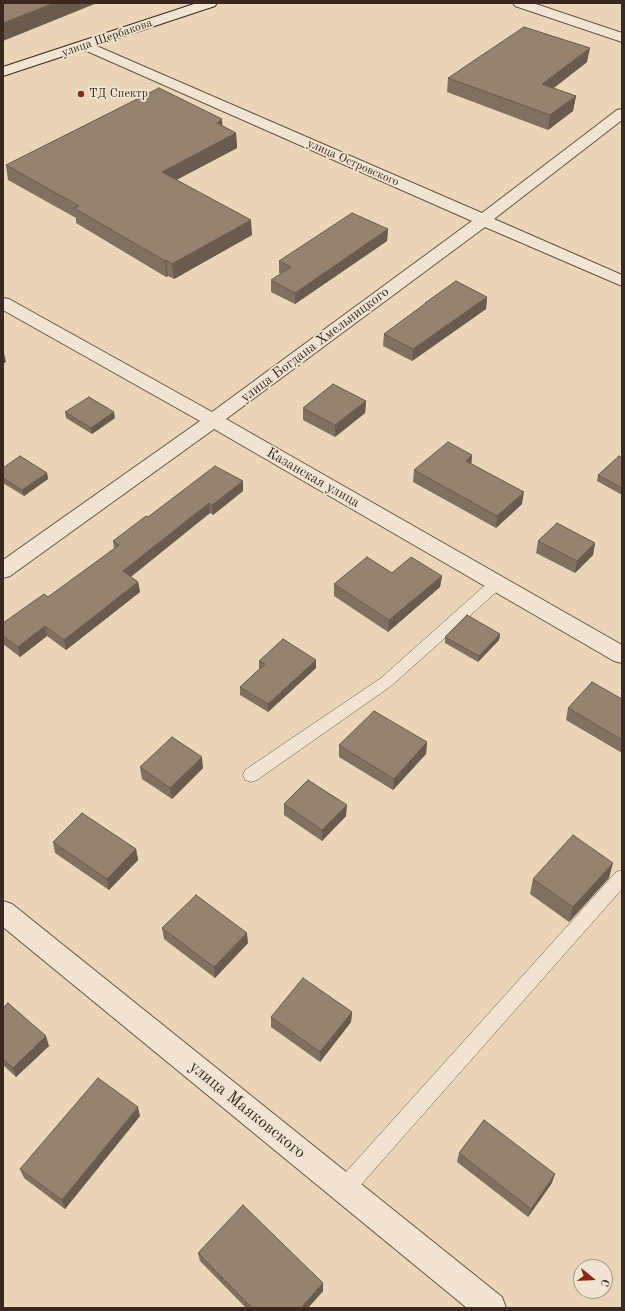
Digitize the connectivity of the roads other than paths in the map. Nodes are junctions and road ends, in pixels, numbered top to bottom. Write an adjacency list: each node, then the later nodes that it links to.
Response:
1 (210, 3): 4 (street, улица Щербакова)
2 (520, 3): 3 (street)
3 (622, 38)
4 (85, 45): 5 (street, улица Щербакова); 7 (street, улица Островского)
5 (3, 72)
6 (622, 113): 7 (street, улица Богдана Хмельницкого)
7 (483, 220): 8 (street, улица Островского); 10 (street, улица Богдана Хмельницкого)
8 (622, 281)
9 (3, 303): 10 (street, Казанская улица)
10 (214, 420): 11 (street, улица Богдана Хмельницкого); 12 (street, Казанская улица)
11 (3, 571)
12 (496, 583): 13 (street, Казанская улица); 14 (lane)
13 (622, 655)
14 (252, 775)
15 (622, 877): 17 (lane)
16 (3, 912): 17 (street, улица Маяковского)
17 (344, 1189): 18 (street, улица Маяковского)
18 (491, 1308)

